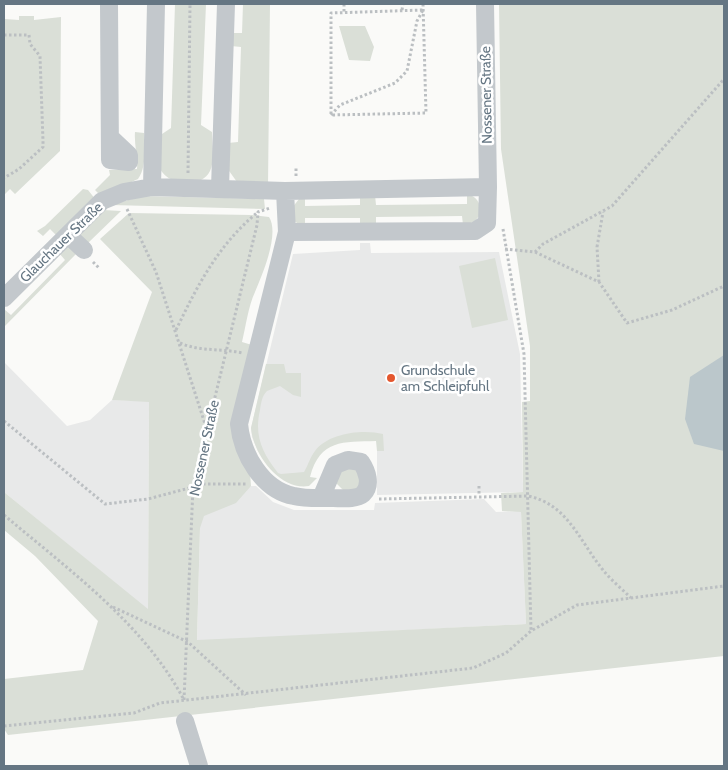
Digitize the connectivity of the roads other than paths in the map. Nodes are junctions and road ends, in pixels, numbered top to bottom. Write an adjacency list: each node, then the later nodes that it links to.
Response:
1 (109, 4): 5 (street)
2 (156, 4): 6 (street)
3 (226, 4): 8 (street)
4 (484, 4): 7 (street, Nossener Straße)
5 (111, 138)
6 (152, 187): 8 (street); 11 (street, Glauchauer Straße)
7 (488, 187): 9 (street); 10 (street, Nossener Straße)
8 (220, 188): 9 (street)
9 (285, 191): 10 (street)
10 (287, 232): 14 (street)
11 (68, 234): 12 (street); 13 (street, Glauchauer Straße)
12 (84, 250)
13 (4, 298)
14 (321, 498)
15 (185, 721): 16 (street)
16 (199, 766)

